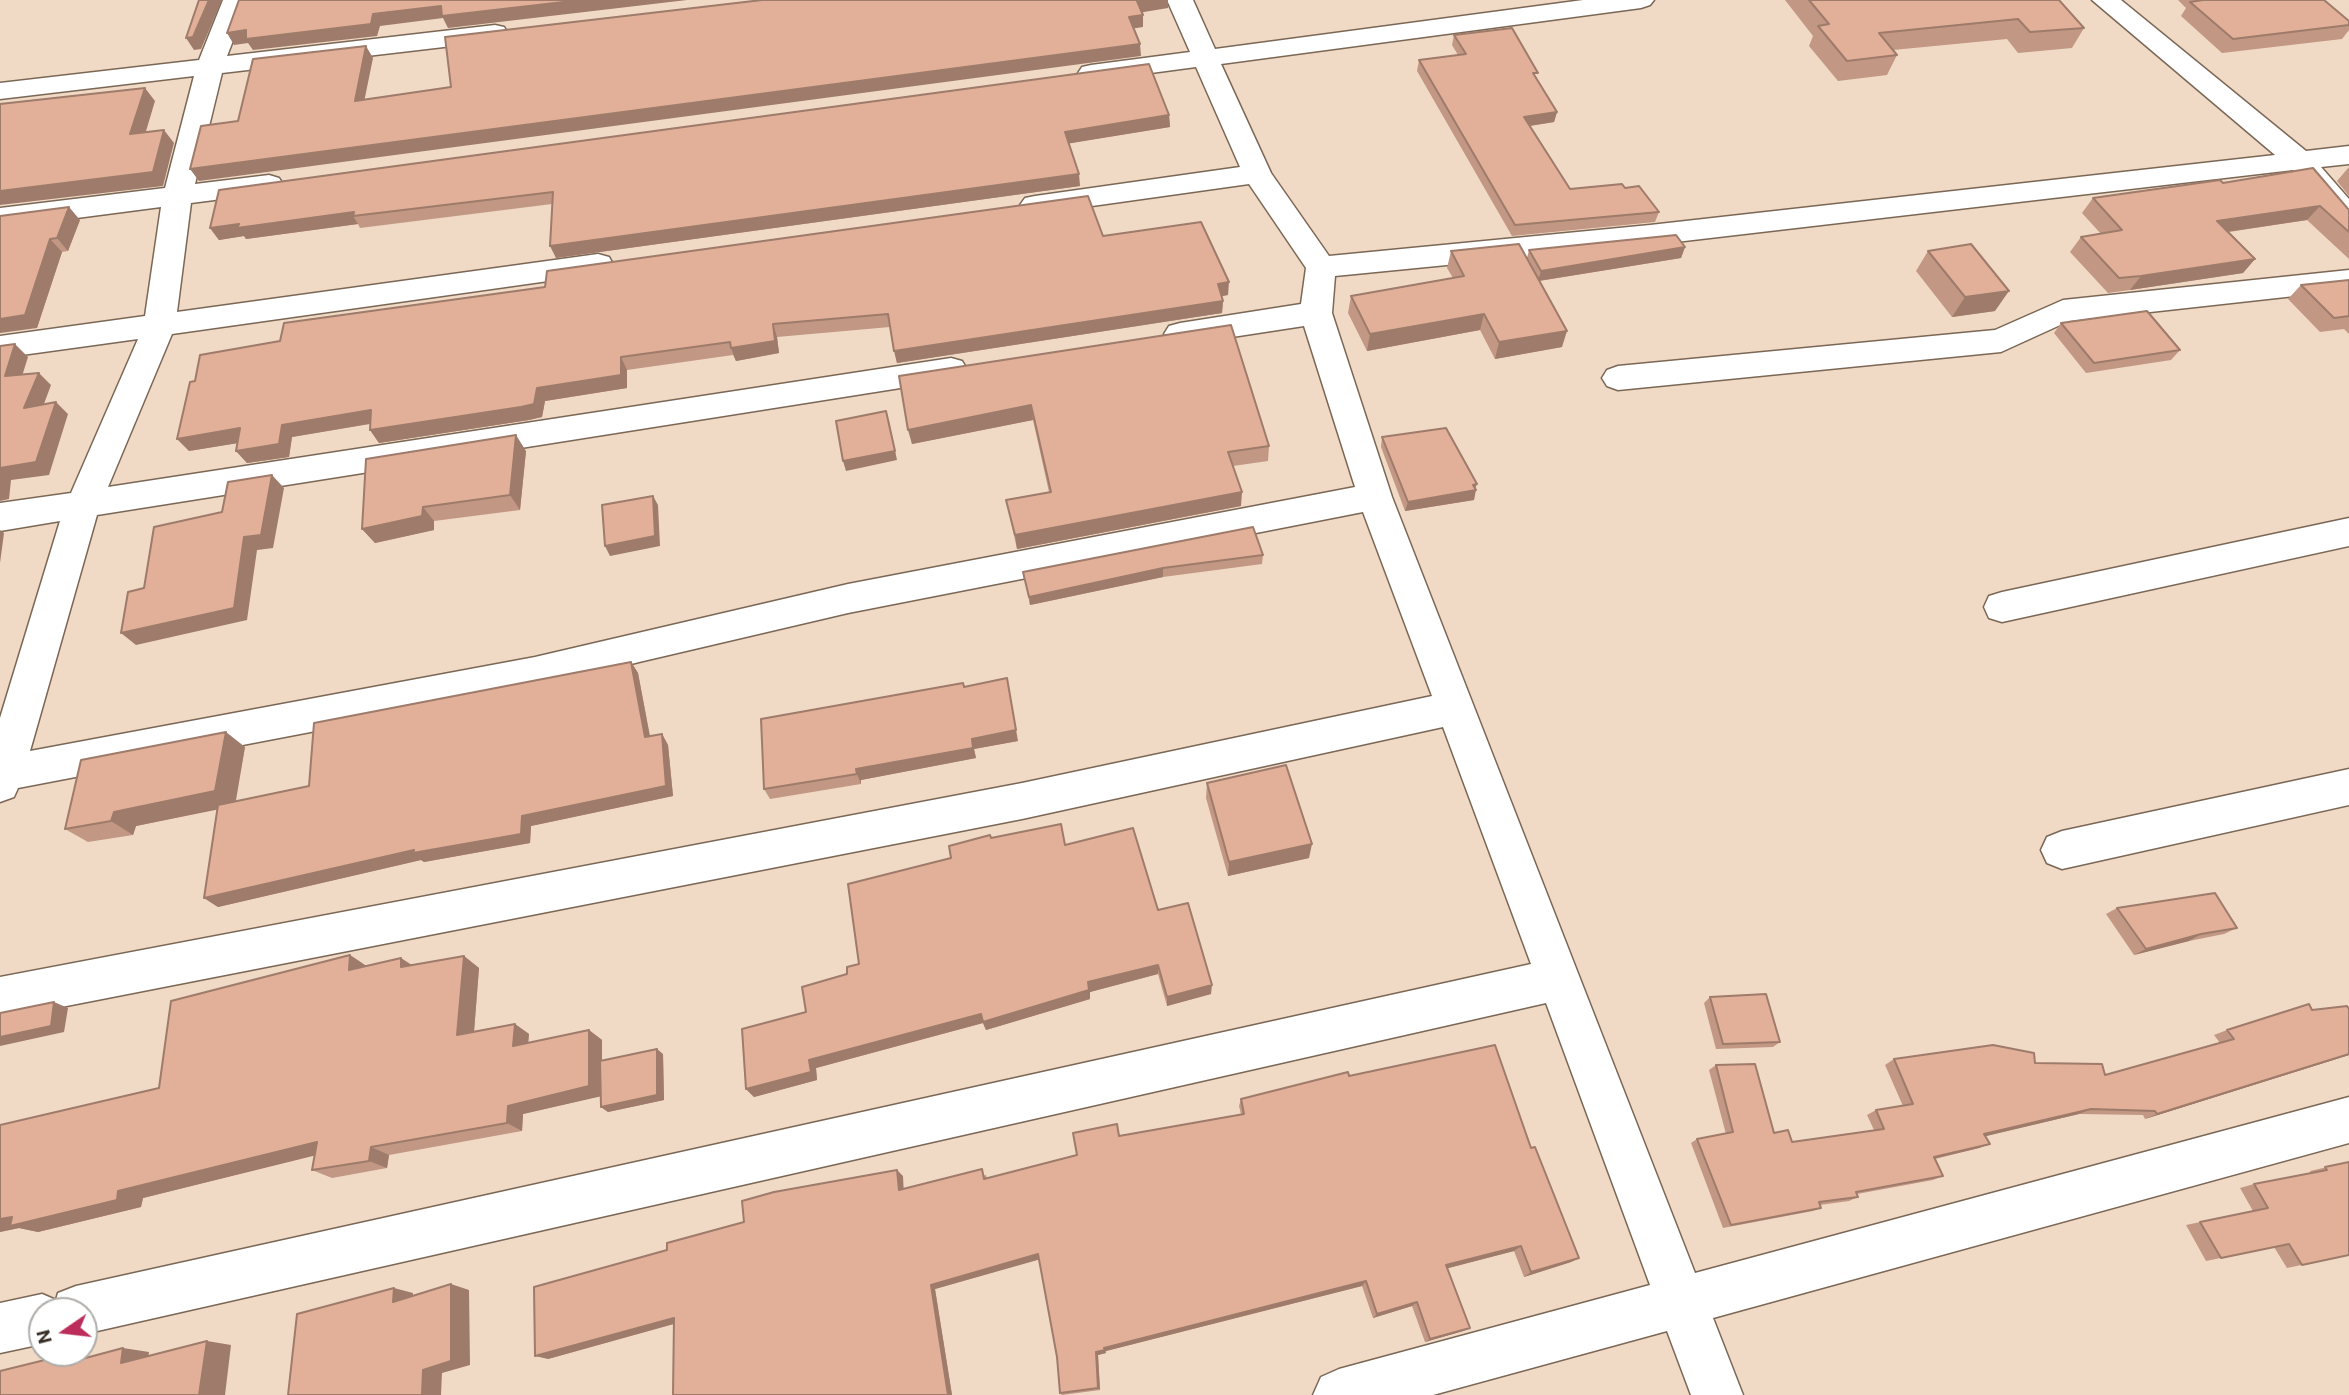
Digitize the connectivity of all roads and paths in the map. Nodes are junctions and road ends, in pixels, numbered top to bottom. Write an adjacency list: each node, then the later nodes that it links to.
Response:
1 (236, 0): 7 (street)
2 (1180, 0): 6 (street)
3 (1640, 0): 6 (street)
4 (2105, 0): 11 (street)
5 (513, 31): 7 (street)
6 (1205, 56): 8 (street); 12 (street)
7 (210, 66): 9 (street); 14 (street)
8 (1069, 76)
9 (0, 90)
10 (2349, 155): 11 (street)
11 (2300, 161): 16 (street); 19 (street)
12 (1257, 174): 15 (street); 19 (street)
13 (301, 180): 14 (street)
14 (177, 197): 17 (street); 22 (street)
15 (1010, 208)
16 (2349, 216)
17 (0, 218)
18 (626, 260): 22 (street)
19 (1321, 267): 21 (street)
20 (2349, 280): 26 (street)
21 (1316, 313): 23 (street); 27 (street)
22 (160, 324): 24 (street); 28 (street)
23 (1152, 338)
24 (0, 347)
25 (987, 364): 28 (street)
26 (1618, 378)
27 (1375, 497): 32 (street); 33 (street)
28 (83, 504): 29 (street); 33 (street)
29 (0, 517)
30 (2349, 532): 31 (street)
31 (2002, 607)
32 (1455, 708): 36 (street); 37 (street)
33 (2, 778)
34 (2349, 787): 35 (street)
35 (2062, 850)
36 (1558, 979): 39 (street); 40 (street)
37 (0, 998)
38 (2349, 1120): 39 (street)
39 (1681, 1303): 43 (street); 44 (street)
40 (98, 1306)
41 (28, 1321): 42 (street)
42 (0, 1328)
43 (1339, 1395)
44 (1717, 1395)

